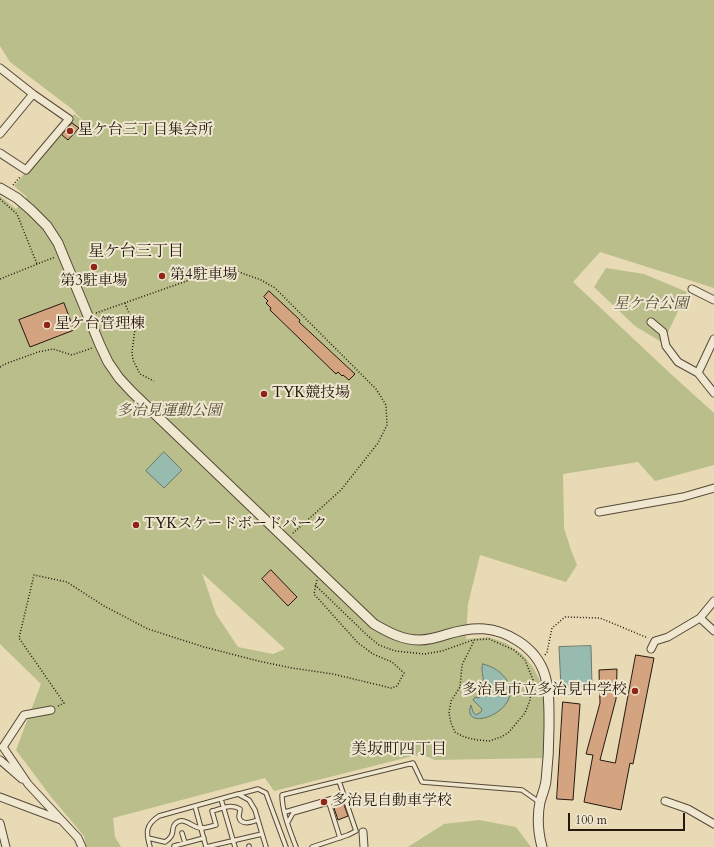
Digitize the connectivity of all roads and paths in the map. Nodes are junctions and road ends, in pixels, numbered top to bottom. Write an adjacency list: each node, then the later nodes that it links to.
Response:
1 (0, 68): 2 (street)
2 (33, 94): 3 (street); 5 (street)
3 (0, 134)
4 (0, 153): 5 (street)
5 (26, 170): 6 (path)
6 (2, 193): 7 (street); 8 (path)
7 (63, 254): 8 (path); 13 (street)
8 (37, 264): 9 (path)
9 (0, 279)
10 (692, 289): 11 (street)
11 (714, 300)
12 (125, 303): 13 (path); 19 (path); 23 (path)
13 (88, 315): 16 (street)
14 (651, 322): 18 (street)
15 (714, 339): 18 (street)
16 (100, 345): 17 (path); 23 (street)
17 (0, 367)
18 (698, 373): 20 (street)
19 (154, 381)
20 (714, 393)
21 (714, 488): 22 (street)
22 (599, 512)
23 (286, 540): 24 (street)
24 (319, 573): 25 (path); 32 (street)
25 (315, 585): 29 (path); 33 (path)
26 (714, 600): 27 (street)
27 (700, 618): 28 (street); 30 (street)
28 (714, 631)
29 (472, 640): 29 (path)
30 (656, 641): 31 (street); 32 (path)
31 (651, 649)
32 (540, 662): 42 (street)
33 (51, 710): 36 (street)
34 (0, 760): 36 (street)
35 (339, 781): 38 (lane); 42 (lane); 46 (lane)
36 (28, 784): 47 (street)
37 (238, 794): 40 (lane); 48 (lane); 68 (lane)
38 (345, 796): 43 (lane); 46 (lane); 58 (lane)
39 (0, 797): 47 (street)
40 (221, 799): 44 (lane); 45 (lane)
41 (665, 801): 51 (street)
42 (540, 802): 72 (street)
43 (329, 803): 50 (lane); 58 (lane)
44 (195, 806): 52 (lane); 56 (lane)
45 (224, 808): 48 (lane); 52 (lane); 59 (lane)
46 (285, 812): 50 (lane)
47 (63, 820): 63 (street)
48 (258, 820): 55 (lane)
49 (0, 823): 62 (street)
50 (288, 823): 69 (lane)
51 (714, 824)
52 (201, 828): 56 (lane); 57 (lane)
53 (363, 832): 71 (street)
54 (182, 833): 60 (lane)
55 (262, 834): 59 (lane); 67 (lane)
56 (148, 838): 64 (lane)
57 (204, 838): 60 (lane); 65 (lane)
58 (340, 838): 70 (lane)
59 (233, 840): 65 (lane); 66 (lane)
60 (185, 843): 61 (lane)
61 (174, 846)
62 (6, 847)
63 (82, 847)
64 (150, 847)
65 (206, 847)
66 (235, 847)
67 (266, 847)
68 (286, 847)
69 (296, 847)
70 (312, 847)
71 (364, 847)
72 (542, 847)

